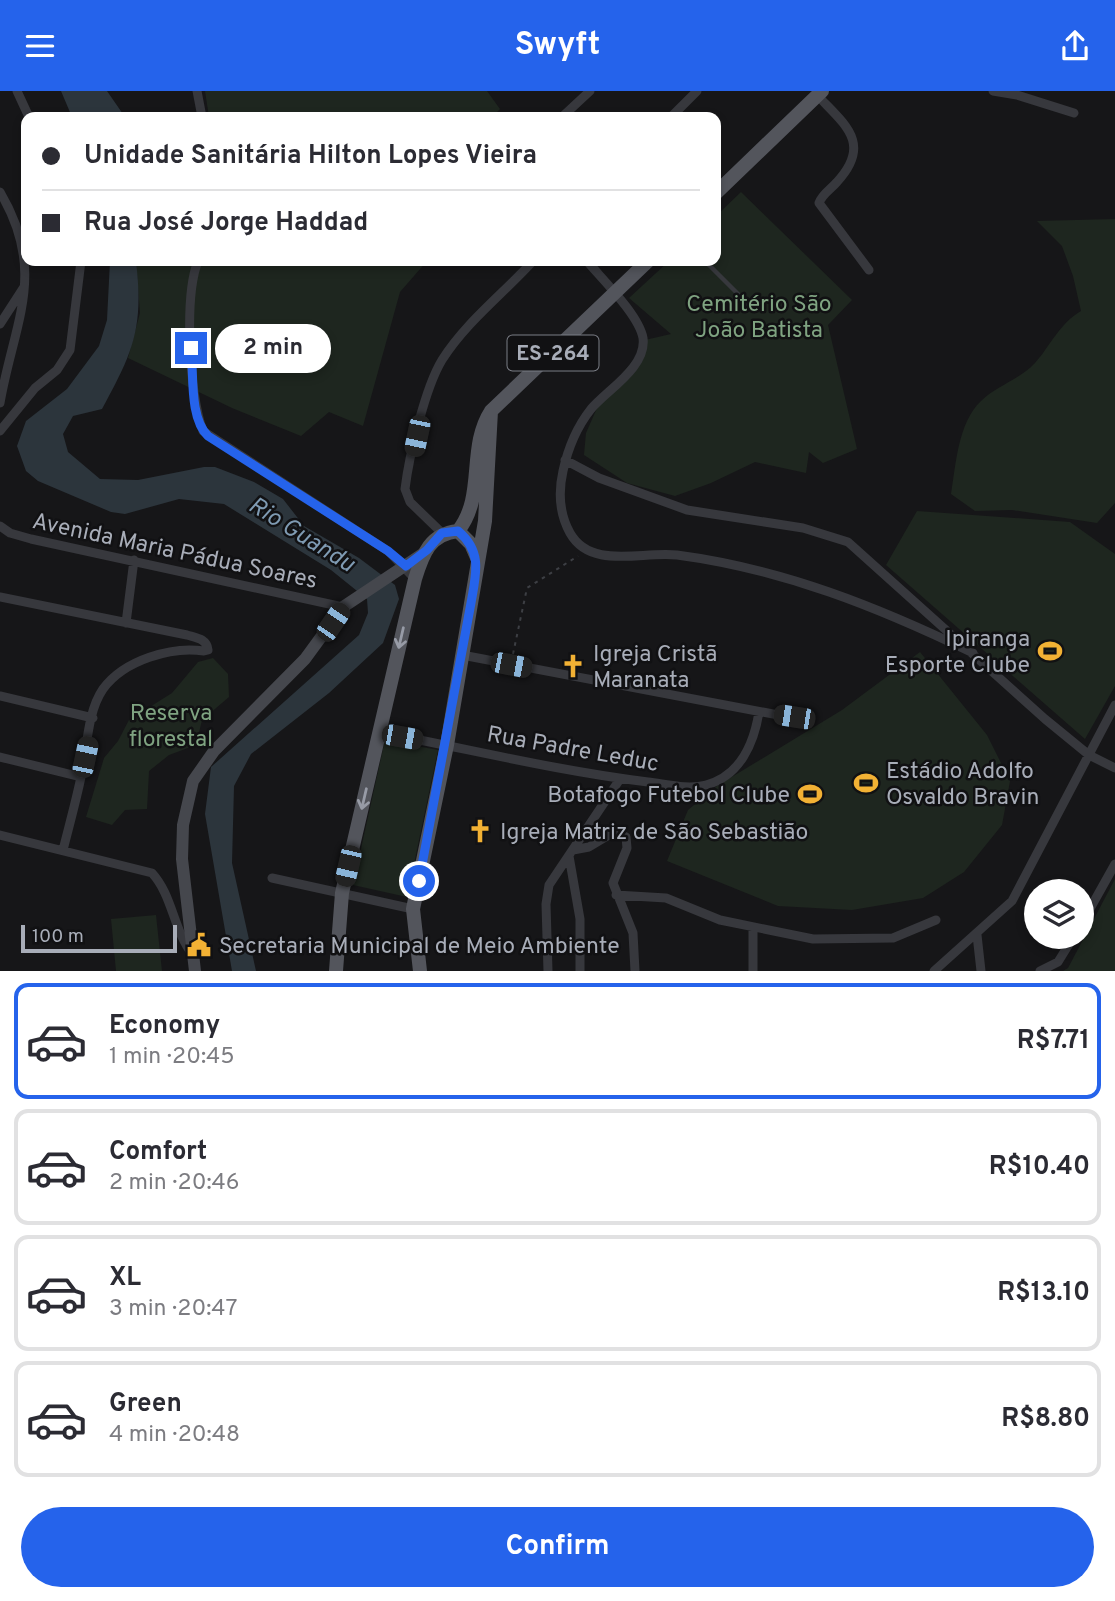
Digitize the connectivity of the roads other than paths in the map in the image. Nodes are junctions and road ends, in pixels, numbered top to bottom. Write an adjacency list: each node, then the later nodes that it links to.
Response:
1 (18, 91): 7 (street)
2 (197, 91): 8 (street)
3 (590, 91): 9 (street)
4 (697, 91): 10 (street)
5 (993, 91): 11 (street)
6 (819, 93): 12 (main road); 22 (street)
7 (27, 112)
8 (201, 112)
9 (567, 112)
10 (676, 112)
11 (1074, 113)
12 (721, 188)
13 (0, 192): 14 (street)
14 (21, 254)
15 (23, 266): 23 (street)
16 (80, 266): 29 (street)
17 (197, 266): 36 (street)
18 (528, 266): 33 (street)
19 (591, 266): 24 (street)
20 (643, 266): 24 (main road, ES-264)
21 (710, 266): 25 (lane)
22 (869, 270)
23 (26, 286): 26 (street); 27 (street)
24 (615, 293): 28 (main road, ES-264); 30 (street)
25 (749, 305)
26 (0, 324)
27 (0, 403)
28 (491, 411): 32 (main road, ES-264); 35 (main road)
29 (0, 431)
30 (565, 460): 40 (street); 40 (street)
31 (0, 526): 34 (street, Avenida Maria Pádua Soares)
32 (458, 531): 33 (main road); 35 (main road)
33 (442, 533): 36 (main road)
34 (134, 560): 38 (street, Avenida Maria Pádua Soares); 39 (street)
35 (478, 560): 41 (main road)
36 (413, 572): 38 (street); 47 (main road, one-way to 47)
37 (0, 597): 39 (street)
38 (343, 607): 67 (street)
39 (126, 623): 46 (street)
40 (973, 653): 49 (street)
41 (462, 656): 44 (street); 48 (main road)
42 (0, 696): 46 (street)
43 (1115, 705): 49 (street)
44 (759, 712): 45 (street); 53 (street, Rua Padre Leduc)
45 (794, 717)
46 (93, 718): 52 (street)
47 (379, 732): 48 (street, Rua Padre Leduc); 59 (main road, one-way to 59)
48 (447, 745): 53 (street, Rua Padre Leduc); 62 (main road)
49 (1089, 755): 51 (street); 65 (street)
50 (0, 757): 52 (street)
51 (1115, 768)
52 (81, 777): 55 (street)
53 (620, 779): 56 (street)
54 (0, 835): 55 (street)
55 (63, 850): 67 (street)
56 (571, 853): 60 (street); 71 (street); 72 (street)
57 (1115, 864): 61 (street)
58 (272, 878): 59 (street)
59 (342, 893): 62 (street); 69 (main road)
60 (616, 895): 64 (street); 73 (street)
61 (1094, 902)
62 (413, 909): 70 (main road)
63 (936, 920): 64 (street)
64 (753, 929): 74 (street)
65 (977, 935): 75 (street); 76 (street)
66 (1066, 949): 77 (street)
67 (193, 955): 68 (street)
68 (195, 971)
69 (335, 971)
70 (420, 971)
71 (548, 971)
72 (580, 971)
73 (635, 971)
74 (753, 971)
75 (934, 971)
76 (981, 971)
77 (1040, 971)

